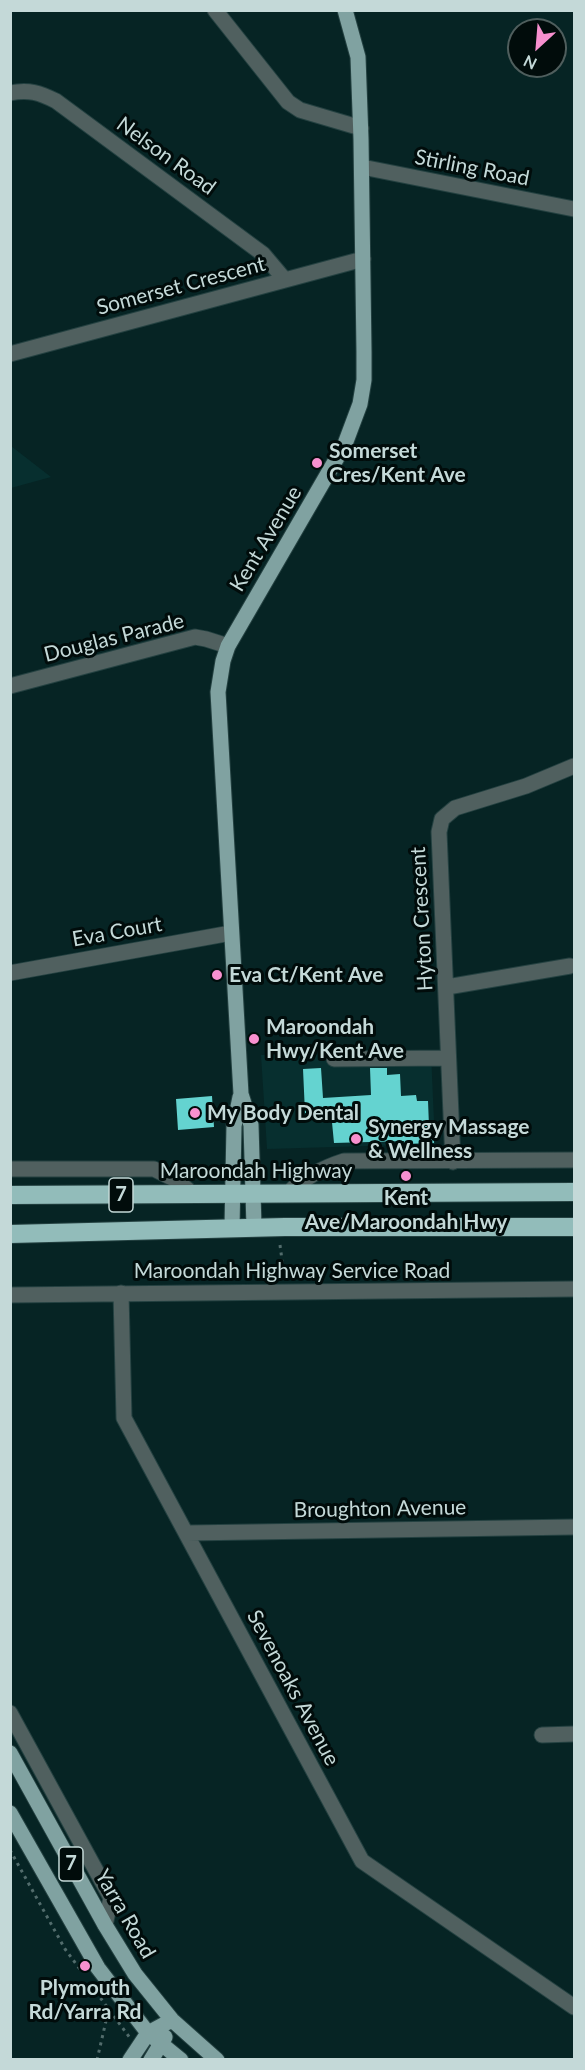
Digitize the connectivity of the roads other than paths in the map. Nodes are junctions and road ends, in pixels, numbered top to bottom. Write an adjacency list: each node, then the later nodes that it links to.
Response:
1 (215, 10): 4 (street)
2 (345, 10): 4 (main road, Kent Avenue)
3 (10, 93): 8 (street, Nelson Road)
4 (361, 128): 5 (main road, Kent Avenue)
5 (362, 167): 6 (street, Stirling Road); 7 (main road, Kent Avenue)
6 (574, 209)
7 (363, 259): 8 (street, Somerset Crescent); 10 (main road, Kent Avenue)
8 (285, 280): 9 (street, Somerset Crescent)
9 (10, 354)
10 (228, 646): 11 (street, Douglas Parade); 13 (main road, Kent Avenue)
11 (10, 686)
12 (574, 766): 16 (street, Hyton Crescent)
13 (231, 933): 15 (street, Eva Court); 19 (main road, Kent Avenue)
14 (570, 966): 16 (street)
15 (10, 973)
16 (447, 987): 17 (street, Hyton Crescent)
17 (448, 1058): 18 (street); 21 (street, Hyton Crescent)
18 (334, 1059)
19 (240, 1094): 26 (main road, Kent Avenue); 27 (main road, Kent Avenue)
20 (574, 1160): 21 (street)
21 (453, 1161): 24 (street)
22 (10, 1169): 25 (street)
23 (574, 1192): 24 (highway, Maroondah Highway)
24 (288, 1193): 27 (highway, Maroondah Highway)
25 (193, 1194): 26 (highway, Maroondah Highway / 7); 28 (highway, Maroondah Highway / 7)
26 (232, 1194): 27 (highway, Maroondah Highway); 29 (main road, Kent Avenue)
27 (254, 1194): 30 (main road, Kent Avenue)
28 (10, 1195)
29 (232, 1227): 30 (highway, 7); 32 (highway, 7)
30 (254, 1227): 31 (highway)
31 (574, 1227)
32 (10, 1233)
33 (574, 1289): 34 (street, Maroondah Highway Service Road)
34 (121, 1293): 35 (street, Maroondah Highway Service Road); 37 (street, Sevenoaks Avenue)
35 (10, 1295)
36 (574, 1527): 37 (street, Broughton Avenue)
37 (187, 1533): 44 (street, Sevenoaks Avenue)
38 (10, 1713): 43 (street)
39 (574, 1734): 40 (street)
40 (542, 1735)
41 (10, 1753): 43 (main road, Yarra Road / 7)
42 (10, 1813): 46 (main road, 7)
43 (105, 1925): 45 (main road, Yarra Road / 7)
44 (574, 2007)
45 (172, 2020): 46 (main road); 47 (main road); 51 (main road, 7)
46 (148, 2033): 47 (main road, 7); 48 (main road)
47 (161, 2044): 49 (main road); 50 (main road, 7)
48 (130, 2060)
49 (151, 2060)
50 (181, 2060)
51 (217, 2060)

